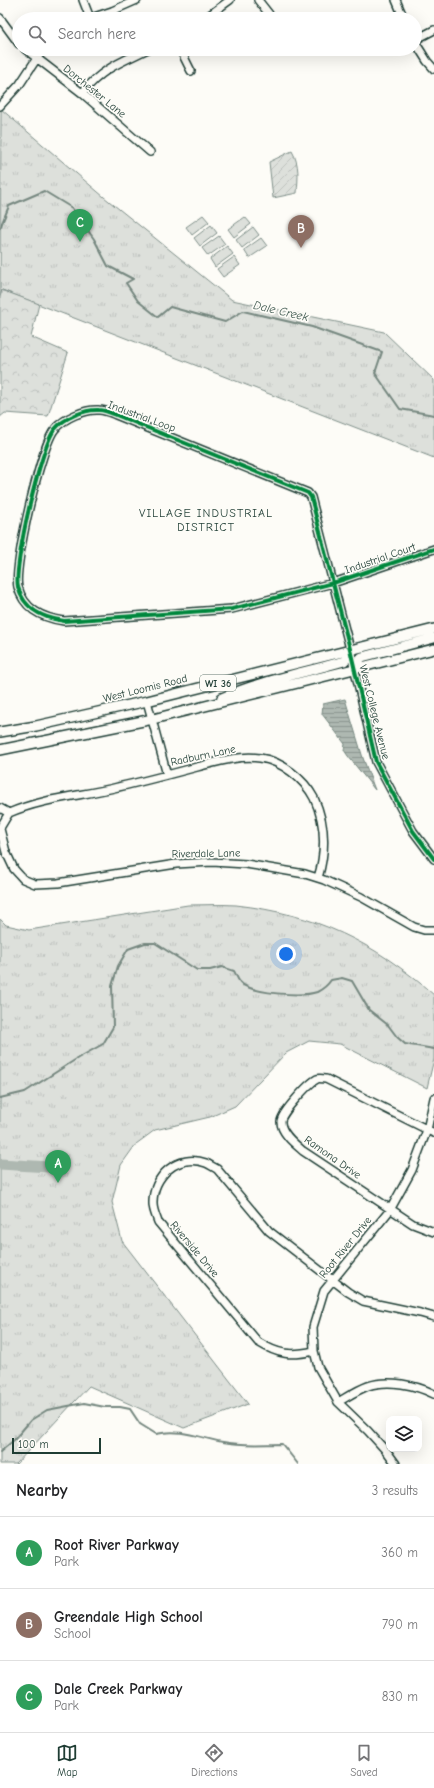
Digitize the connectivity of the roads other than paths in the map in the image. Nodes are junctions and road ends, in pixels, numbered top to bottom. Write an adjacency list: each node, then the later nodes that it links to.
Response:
1 (83, 0): 6 (street)
2 (137, 0): 7 (street)
3 (230, 0): 8 (street)
4 (258, 0): 9 (street)
5 (396, 0): 10 (street)
6 (87, 12)
7 (109, 12)
8 (214, 12)
9 (267, 12)
10 (401, 12)
11 (0, 18): 13 (street)
12 (434, 30): 14 (street)
13 (12, 34)
14 (422, 37)
15 (422, 53): 20 (street)
16 (33, 56): 19 (street, Dorchester Lane)
17 (134, 56): 22 (street)
18 (184, 56): 21 (street)
19 (36, 58): 22 (street, Dorchester Lane); 23 (street)
20 (434, 69)
21 (191, 71)
22 (82, 93): 24 (street, Dorchester Lane)
23 (0, 106)
24 (150, 152)
25 (434, 549): 26 (street, Industrial Court)
26 (333, 583): 26 (street, Industrial Loop); 29 (street, Industrial Loop)
27 (434, 628): 29 (main road, West Loomis Road / WI 36)
28 (434, 638): 31 (main road)
29 (350, 649): 31 (street, West College Avenue); 32 (main road, West Loomis Road / WI 36); 33 (main road)
30 (434, 649): 31 (main road, WI 36)
31 (355, 669): 33 (main road, WI 36); 41 (street, West College Avenue)
32 (147, 701): 34 (street, Radburn Lane); 35 (main road, West Loomis Road / WI 36)
33 (195, 709): 34 (main road, WI 36)
34 (153, 719): 36 (main road, WI 36); 37 (street, Radburn Lane)
35 (0, 732)
36 (0, 750)
37 (167, 775): 39 (street, Radburn Lane); 42 (street, Radburn Lane)
38 (0, 808): 39 (street)
39 (9, 813): 40 (street, Riverdale Lane)
40 (0, 829): 42 (street, Riverdale Lane)
41 (434, 859)
42 (318, 878): 43 (street, Riverdale Lane)
43 (434, 930)
44 (434, 1098): 45 (street, Root River Drive)
45 (430, 1131): 46 (street, Root River Drive); 46 (street, Ramona Drive)
46 (390, 1210): 47 (street, Ramona Drive); 48 (street, Root River Drive)
47 (434, 1232)
48 (332, 1279): 49 (street, Riverside Drive); 50 (street, Root River Drive); 50 (street, Riverside Drive)
49 (434, 1317)
50 (314, 1351): 52 (street, Root River Drive)
51 (434, 1394): 52 (street)
52 (338, 1402): 53 (street, Root River Drive)
53 (396, 1464)

